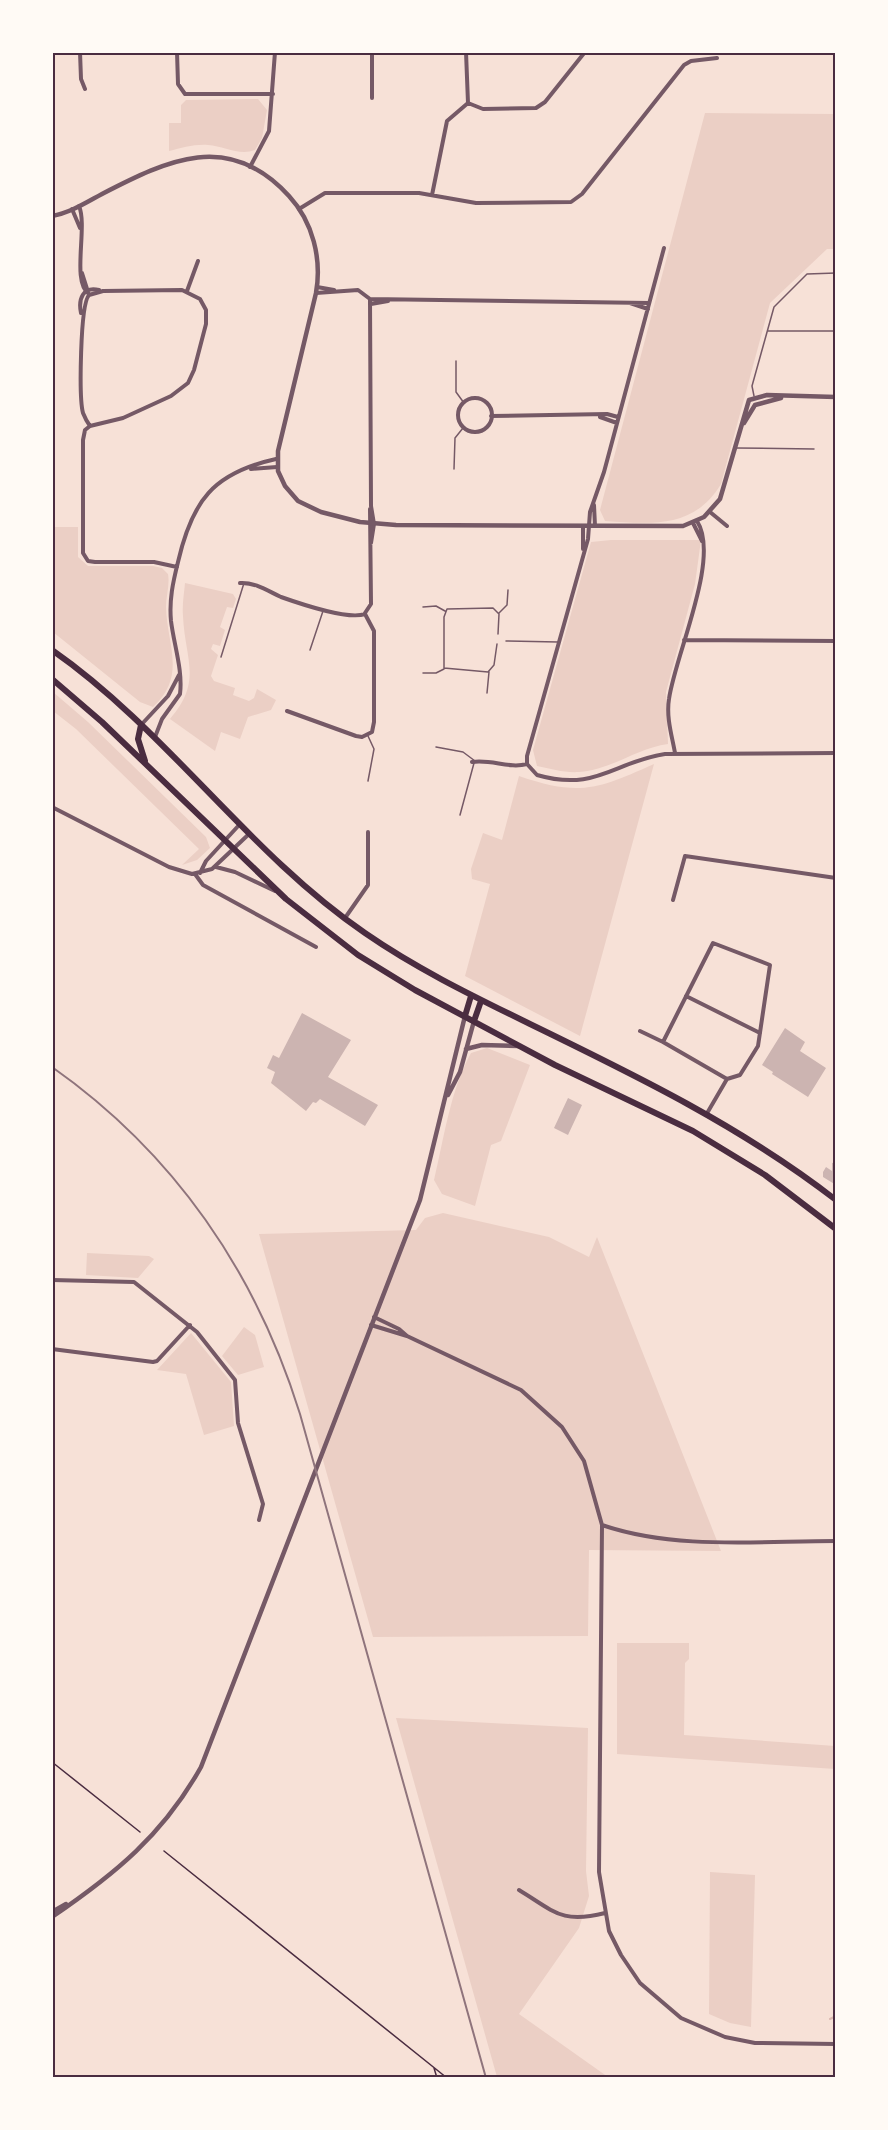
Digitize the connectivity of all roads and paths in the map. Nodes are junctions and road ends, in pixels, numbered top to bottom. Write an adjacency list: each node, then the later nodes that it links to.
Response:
1 (80, 52): 8 (street)
2 (177, 52): 9 (street)
3 (275, 52): 9 (street)
4 (372, 52): 10 (street)
5 (466, 52): 11 (street)
6 (585, 52): 11 (street)
7 (717, 58): 13 (street)
8 (85, 89)
9 (273, 94): 12 (street)
10 (372, 98)
11 (468, 103): 13 (street)
12 (250, 167): 14 (street); 15 (street)
13 (432, 195): 15 (street)
14 (79, 206): 16 (street); 18 (street)
15 (299, 208): 22 (street)
16 (72, 209): 17 (street); 18 (street)
17 (52, 216)
18 (81, 235): 25 (street)
19 (664, 248): 29 (street)
20 (198, 261): 24 (street)
21 (836, 273): 31 (lane)
22 (317, 287): 23 (street); 26 (street)
23 (335, 290): 26 (street); 27 (street)
24 (187, 291): 25 (street); 43 (street)
25 (88, 292): 43 (street)
26 (316, 293): 48 (street)
27 (370, 301): 28 (street); 55 (street)
28 (626, 302): 29 (street); 30 (street)
29 (650, 303): 30 (street)
30 (648, 309): 41 (street)
31 (767, 331): 32 (lane); 34 (lane)
32 (836, 331)
33 (456, 361): 37 (lane)
34 (754, 397): 35 (street); 38 (street); 45 (street)
35 (787, 397): 36 (street); 38 (street)
36 (836, 397)
37 (464, 403): 39 (street); 44 (street)
38 (758, 404): 45 (street)
39 (491, 416): 40 (street); 44 (street)
40 (599, 416): 41 (street); 42 (street)
41 (618, 417): 42 (street)
42 (617, 423): 52 (street)
43 (90, 426): 59 (street)
44 (464, 428): 51 (lane)
45 (741, 429): 46 (street)
46 (735, 448): 47 (lane); 53 (street)
47 (814, 449)
48 (276, 459): 49 (street); 50 (street)
49 (277, 467): 50 (street); 55 (street)
50 (248, 469): 59 (street)
51 (454, 469)
52 (594, 505): 56 (street); 57 (street)
53 (710, 512): 54 (street); 58 (street)
54 (695, 522): 57 (street); 68 (street)
55 (371, 523): 56 (street); 65 (street)
56 (586, 526): 57 (street); 71 (street)
57 (595, 526)
58 (728, 526)
59 (177, 567): 79 (street)
60 (242, 583): 63 (street); 75 (lane)
61 (508, 590): 66 (lane)
62 (423, 607): 64 (lane)
63 (324, 609): 65 (street); 74 (lane)
64 (445, 611): 66 (lane); 76 (lane)
65 (365, 614): 84 (street)
66 (499, 614): 67 (lane)
67 (498, 634)
68 (684, 640): 70 (street); 87 (street)
69 (506, 641): 71 (lane)
70 (836, 641)
71 (559, 642): 91 (street)
72 (497, 644): 77 (lane)
73 (52, 650): 83 (highway)
74 (310, 650)
75 (221, 657)
76 (445, 669): 77 (lane); 78 (lane)
77 (489, 671): 81 (lane)
78 (423, 673)
79 (179, 674): 83 (street); 85 (street)
80 (52, 679): 90 (highway)
81 (487, 693)
82 (287, 711): 84 (street)
83 (141, 725): 85 (highway); 90 (highway)
84 (367, 735): 92 (lane)
85 (155, 737): 95 (highway)
86 (436, 747): 89 (lane)
87 (675, 753): 88 (street); 91 (street)
88 (836, 753)
89 (474, 762): 91 (street); 94 (lane)
90 (146, 764): 98 (highway)
91 (527, 764)
92 (368, 781)
93 (52, 807): 101 (street)
94 (460, 815)
95 (240, 824): 97 (highway); 98 (street)
96 (368, 832): 105 (street)
97 (250, 833): 99 (street); 105 (highway)
98 (225, 841): 99 (highway); 101 (street)
99 (234, 850): 100 (street); 103 (highway)
100 (215, 867): 101 (street); 103 (street)
101 (198, 873): 106 (street)
102 (836, 878): 104 (street)
103 (280, 893): 110 (highway)
104 (673, 900)
105 (345, 918): 107 (highway)
106 (316, 947)
107 (471, 996): 109 (highway); 110 (highway)
108 (686, 996): 113 (street); 113 (street); 114 (street)
109 (481, 1001): 111 (highway); 119 (highway)
110 (465, 1016): 111 (highway); 118 (street)
111 (474, 1021): 115 (highway); 116 (street)
112 (640, 1031): 114 (street)
113 (760, 1033): 117 (street)
114 (663, 1042): 117 (street)
115 (522, 1046): 116 (street); 121 (highway)
116 (466, 1049): 118 (street)
117 (726, 1079): 119 (street)
118 (446, 1097): 123 (street)
119 (706, 1115): 120 (highway)
120 (836, 1200)
121 (836, 1229)
122 (52, 1280): 124 (street)
123 (375, 1317): 125 (street); 126 (street)
124 (190, 1325): 127 (street); 128 (street)
125 (371, 1325): 126 (street); 135 (street)
126 (407, 1336): 129 (street)
127 (52, 1349)
128 (259, 1520)
129 (602, 1525): 130 (street); 137 (street)
130 (836, 1541)
131 (52, 1762): 132 (path)
132 (140, 1832)
133 (164, 1851): 140 (path)
134 (519, 1890): 137 (street)
135 (84, 1895): 136 (street); 138 (street)
136 (52, 1911)
137 (605, 1913): 139 (street)
138 (52, 1917)
139 (836, 2044)
140 (435, 2067): 141 (path); 142 (path)
141 (437, 2078)
142 (447, 2078)

